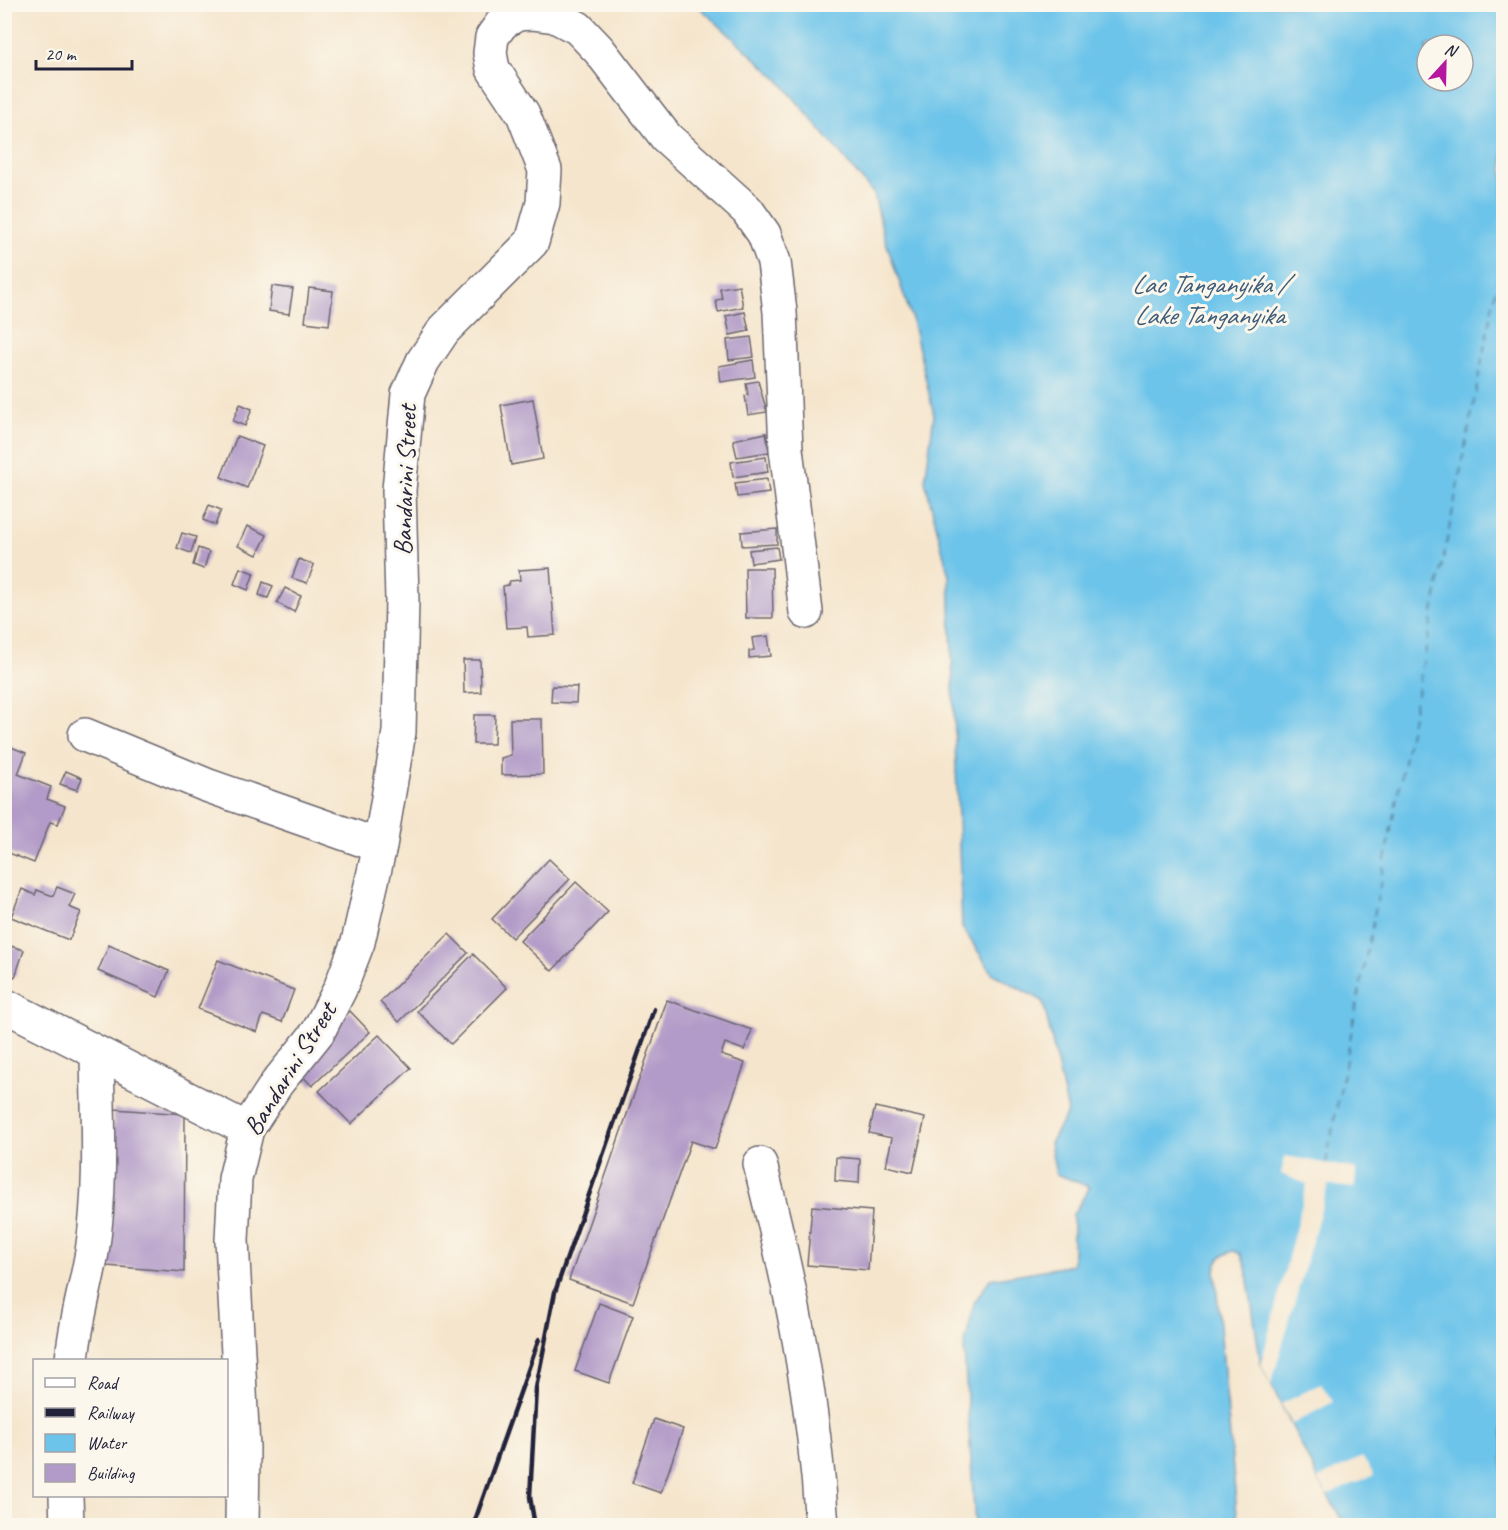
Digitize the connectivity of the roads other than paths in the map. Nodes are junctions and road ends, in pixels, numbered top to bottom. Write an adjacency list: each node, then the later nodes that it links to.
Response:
1 (806, 612): 3 (street, Bandarini Street)
2 (85, 735): 3 (street)
3 (380, 846): 6 (street, Bandarini Street)
4 (4, 1005): 5 (street)
5 (97, 1054): 6 (street); 8 (street)
6 (247, 1129): 11 (street, Bandarini Street)
7 (760, 1164): 12 (street)
8 (72, 1359)
9 (66, 1497): 10 (street)
10 (67, 1526)
11 (242, 1526)
12 (822, 1526)

